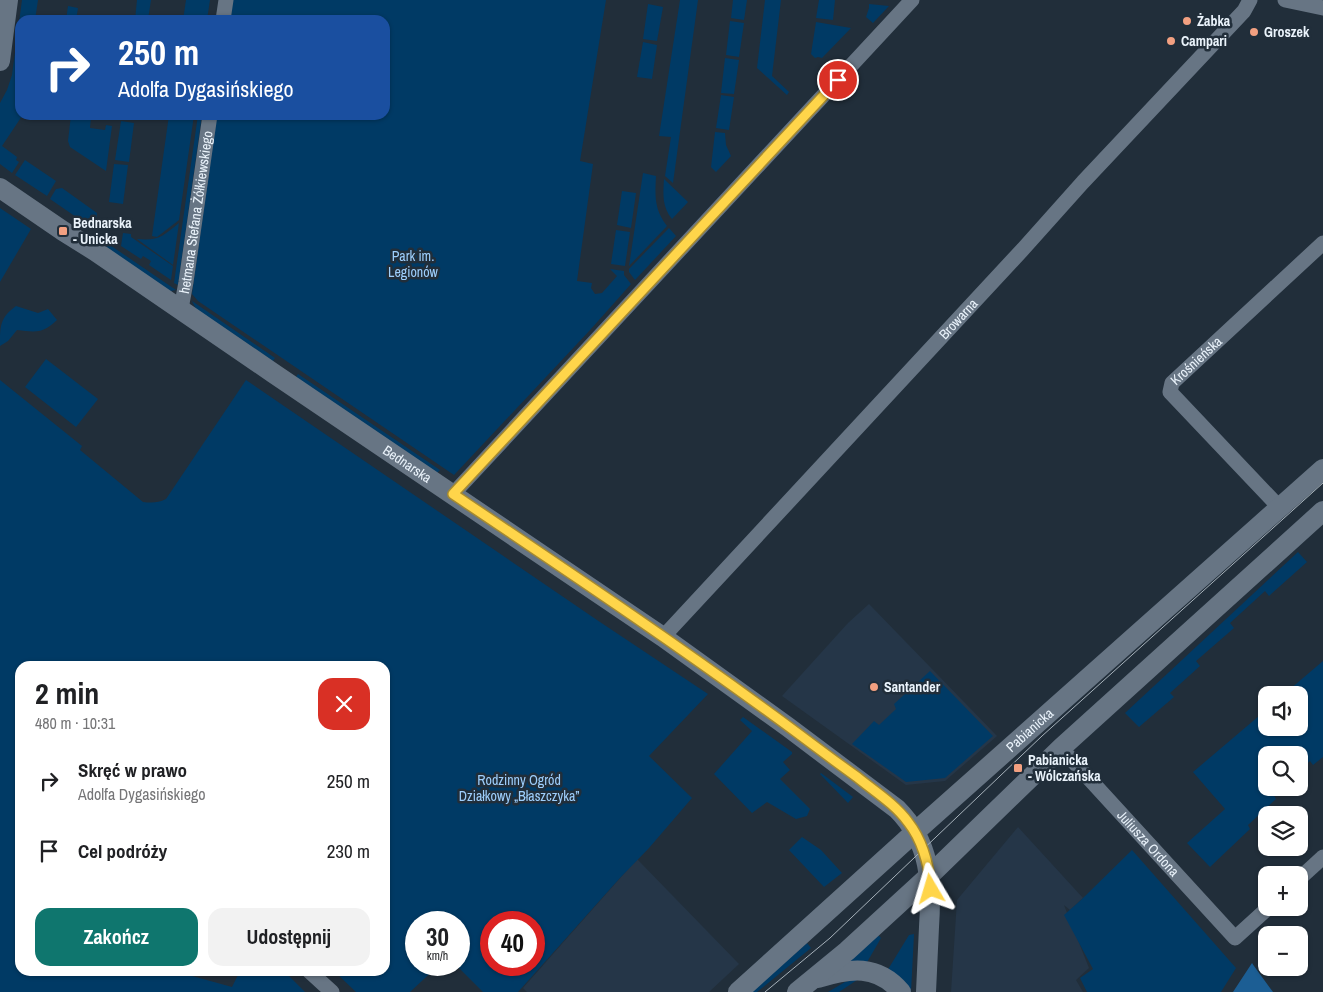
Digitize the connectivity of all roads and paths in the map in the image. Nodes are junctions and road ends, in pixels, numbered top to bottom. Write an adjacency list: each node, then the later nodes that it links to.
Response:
1 (8, 0): 8 (street)
2 (226, 0): 7 (street)
3 (912, 0): 14 (street)
4 (1250, 0): 17 (street, Browarna)
5 (1285, 0): 6 (street)
6 (1323, 8)
7 (224, 15)
8 (0, 62)
9 (209, 120): 12 (street, hetmana Stefana Żółkiewskiego)
10 (0, 188): 12 (street, Bednarska)
11 (1323, 243): 15 (street, Krośnieńska)
12 (181, 309): 14 (street, Bednarska)
13 (1323, 469): 15 (street, Pabianicka)
14 (453, 494): 17 (street, Bednarska)
15 (1280, 508): 19 (street, Pabianicka)
16 (1323, 511): 18 (street)
17 (663, 637): 19 (street, Bednarska)
18 (1061, 748): 22 (street); 23 (street, Juliusza Ordona)
19 (916, 832): 22 (street, Bednarska); 27 (street, Pabianicka)
20 (1323, 858): 21 (street)
21 (1308, 872)
22 (930, 875): 25 (street); 29 (street, Bednarska)
23 (1259, 916)
24 (315, 976): 26 (street)
25 (805, 986): 28 (street)
26 (332, 992)
27 (738, 992)
28 (901, 992)
29 (926, 992)

